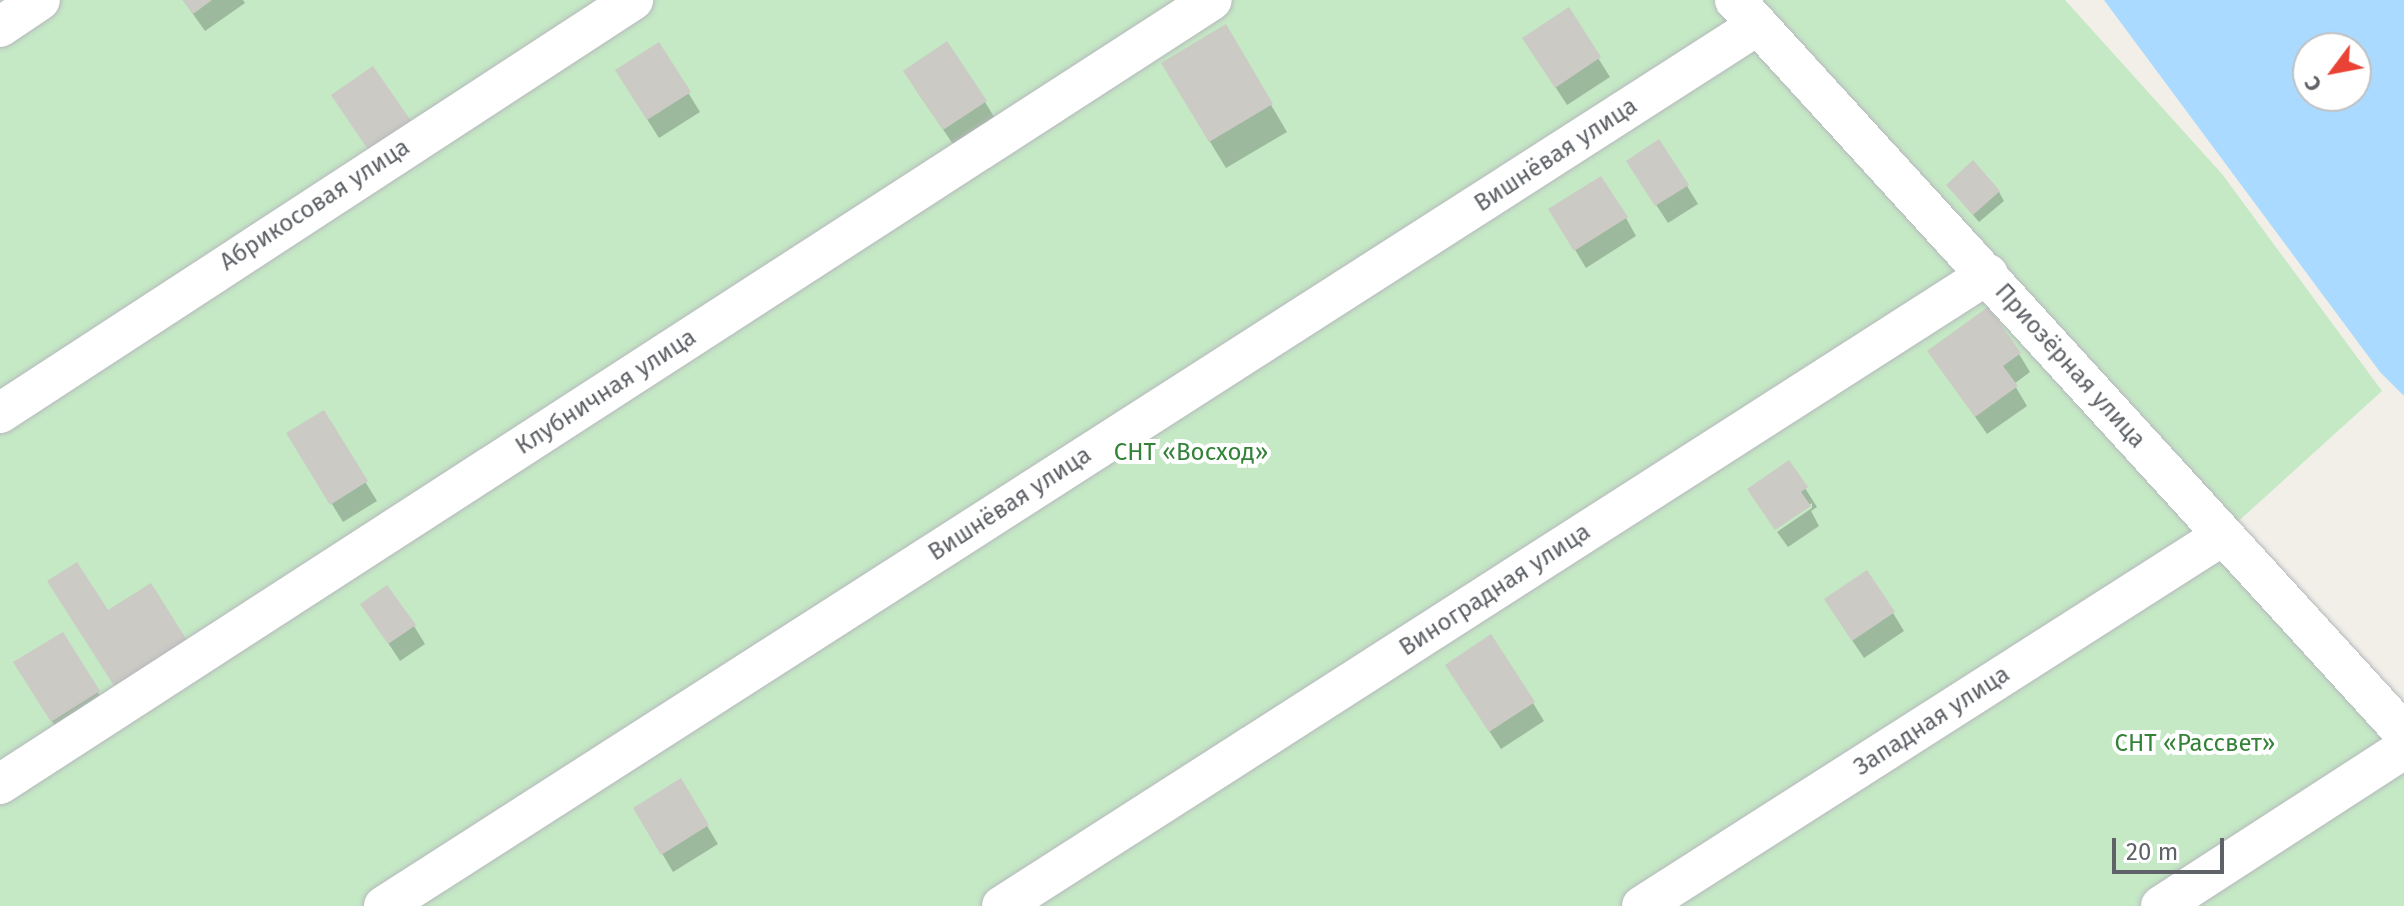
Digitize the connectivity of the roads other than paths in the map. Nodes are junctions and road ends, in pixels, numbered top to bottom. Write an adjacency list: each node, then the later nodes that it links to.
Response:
1 (40, 0): 5 (street)
2 (633, 0): 7 (street, Абрикосовая улица)
3 (1212, 0): 11 (street, Клубничная улица)
4 (1746, 13): 6 (street, Приозёрная улица); 12 (street, Вишнёвая улица)
5 (0, 27)
6 (1988, 274): 8 (street, Приозёрная улица); 13 (street, Виноградная улица)
7 (0, 413)
8 (2222, 536): 9 (street, Приозёрная улица); 14 (street, Западная улица)
9 (2404, 733)
10 (2404, 749): 15 (street)
11 (0, 784)
12 (384, 906)
13 (1002, 906)
14 (1642, 906)
15 (2161, 906)

